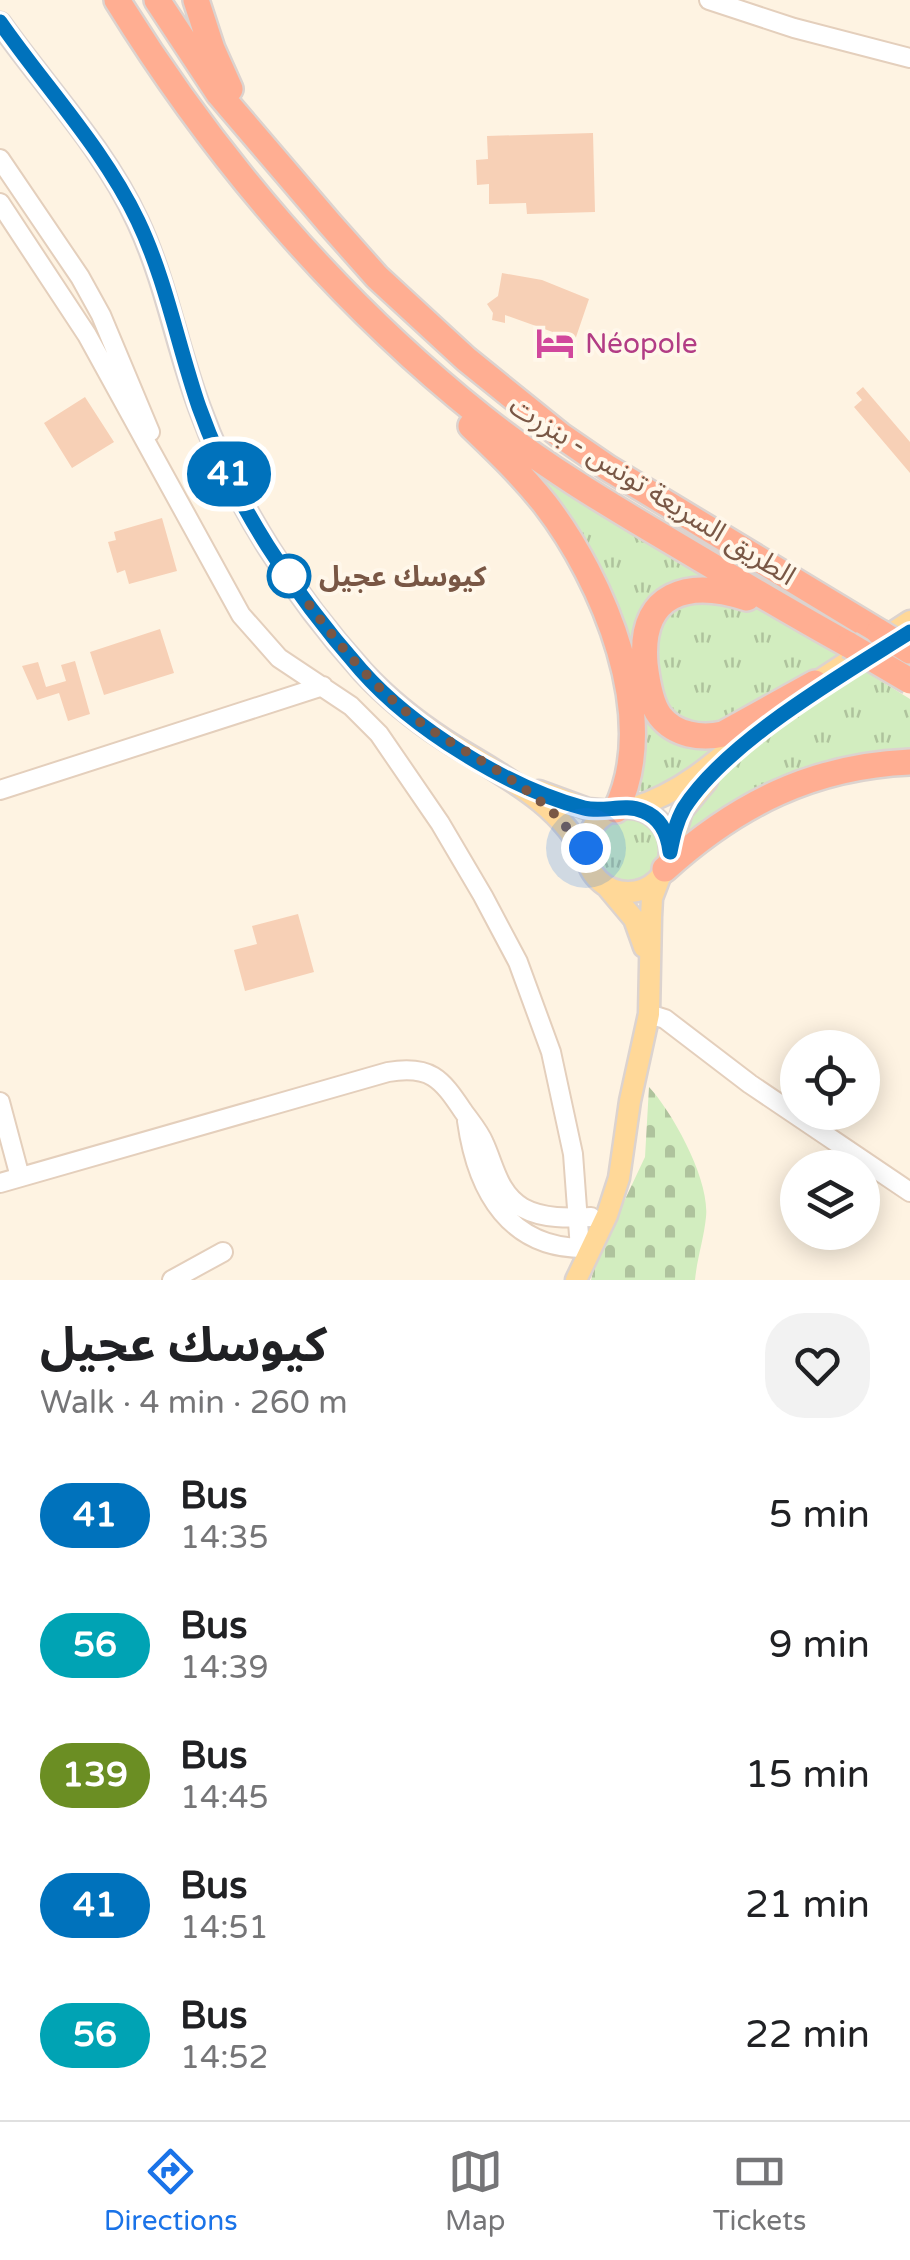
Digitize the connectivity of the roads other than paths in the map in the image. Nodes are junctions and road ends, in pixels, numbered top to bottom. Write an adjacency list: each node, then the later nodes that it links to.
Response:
1 (117, 0): 12 (highway, الطريق السريعة تونس - بنزرت)
2 (157, 0): 7 (highway, الطريق السريعة تونس - بنزرت)
3 (196, 0): 7 (highway)
4 (710, 0): 6 (street)
5 (0, 22): 22 (main road)
6 (910, 58)
7 (254, 133): 17 (highway, الطريق السريعة تونس - بنزرت, bridge)
8 (0, 159): 10 (street)
9 (0, 204): 11 (street)
10 (80, 278): 11 (street); 13 (street)
11 (60, 290): 13 (street)
12 (348, 296): 14 (highway, الطريق السريعة تونس - بنزرت); 24 (highway)
13 (156, 461): 20 (street)
14 (787, 611): 18 (highway, الطريق السريعة تونس - بنزرت, bridge); 19 (highway)
15 (910, 622): 19 (main road)
16 (910, 632): 26 (main road)
17 (910, 651)
18 (910, 681)
19 (814, 683): 24 (main road)
20 (323, 686): 23 (street); 36 (street)
21 (910, 762): 26 (highway)
22 (496, 771): 24 (main road); 25 (main road)
23 (0, 790)
24 (620, 810): 25 (main road); 26 (main road)
25 (587, 860): 27 (main road)
26 (665, 866): 27 (main road); 28 (main road)
27 (604, 884): 28 (main road)
28 (650, 969): 29 (main road)
29 (649, 1014): 34 (street); 35 (main road)
30 (0, 1102): 32 (street)
31 (466, 1115): 32 (street); 36 (street); 37 (street)
32 (20, 1178): 33 (street)
33 (0, 1183)
34 (910, 1192)
35 (606, 1215): 36 (street); 37 (main road)
36 (580, 1218): 37 (street)
37 (585, 1248): 40 (main road)
38 (224, 1252): 39 (street)
39 (172, 1280)
40 (576, 1280)

